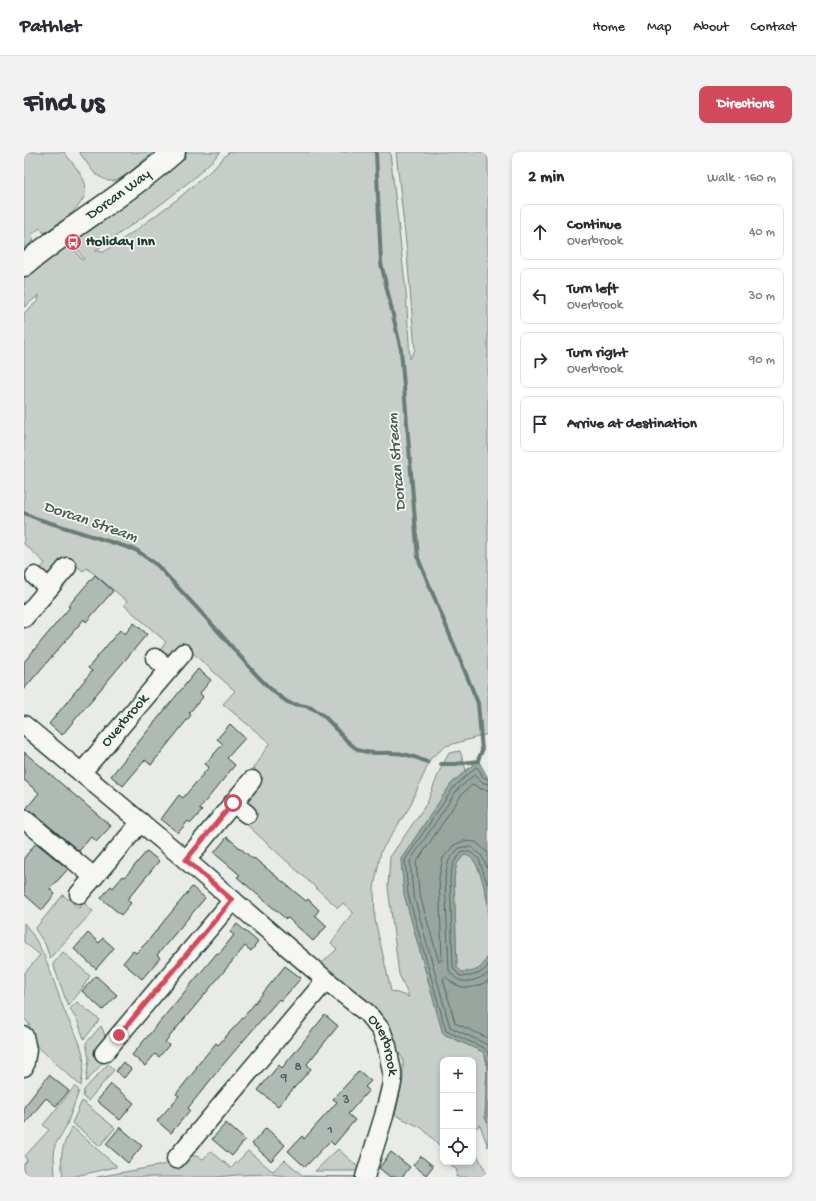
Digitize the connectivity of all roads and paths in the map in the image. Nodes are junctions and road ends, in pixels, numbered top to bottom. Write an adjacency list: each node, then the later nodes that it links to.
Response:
1 (174, 152): 2 (main road, Dorcan Way)
2 (24, 265)
3 (67, 568): 5 (street)
4 (35, 576): 5 (street)
5 (49, 588): 6 (street)
6 (24, 618)
7 (183, 653): 9 (street, Overbrook)
8 (24, 725): 9 (street, Overbrook)
9 (82, 772): 12 (street, Overbrook)
10 (252, 780): 13 (street)
11 (24, 819): 14 (street)
12 (141, 822): 13 (street, Overbrook); 14 (street)
13 (186, 860): 16 (street, Overbrook)
14 (94, 877): 15 (street)
15 (79, 894)
16 (232, 900): 17 (street, Overbrook); 19 (street)
17 (326, 980): 21 (street); 22 (street, Overbrook)
18 (24, 1036): 20 (street)
19 (104, 1053)
20 (24, 1068)
21 (176, 1159)
22 (365, 1177)

